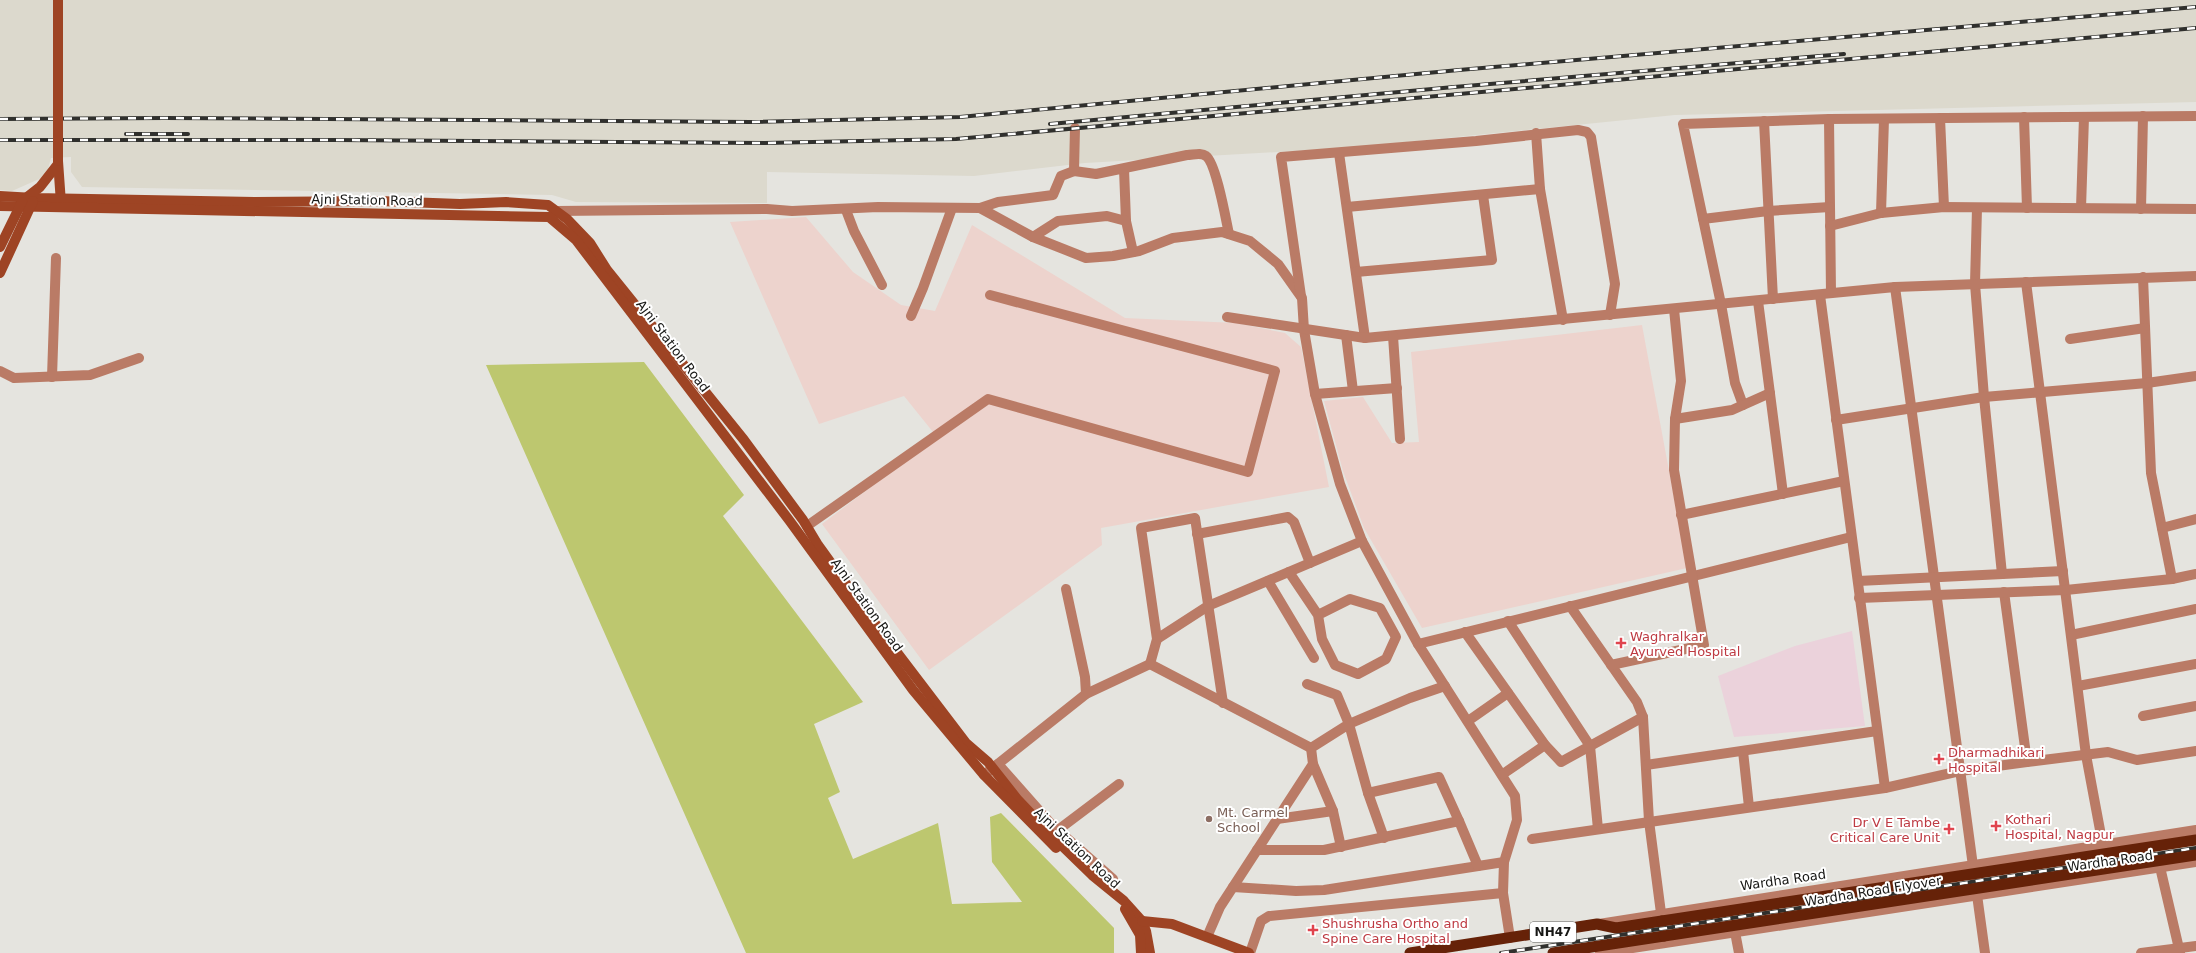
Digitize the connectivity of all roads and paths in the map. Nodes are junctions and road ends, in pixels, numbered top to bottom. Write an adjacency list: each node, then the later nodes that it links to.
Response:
1 (58, 0): 13 (main road, bridge)
2 (2143, 116): 3 (street); 5 (street); 31 (street)
3 (2196, 116)
4 (2024, 117): 5 (street); 6 (street); 29 (street)
5 (2084, 117): 30 (street)
6 (1940, 118): 8 (street); 25 (street)
7 (1829, 119): 8 (street); 9 (street); 24 (street)
8 (1884, 119): 35 (street)
9 (1764, 121): 34 (street); 37 (street)
10 (1074, 128): 15 (street)
11 (1536, 133): 12 (street); 16 (street); 61 (street)
12 (1339, 152): 23 (street); 56 (street)
13 (58, 163): 19 (main road); 20 (main road)
14 (1124, 169): 15 (street); 38 (street); 40 (street)
15 (1074, 171): 27 (street)
16 (1540, 189): 17 (street); 64 (street)
17 (1483, 195): 23 (street); 45 (street)
18 (0, 196): 19 (main road)
19 (27, 201): 20 (main road, Ajni Station Road); 21 (main road); 42 (main road); 46 (main road)
20 (61, 202): 22 (main road, Ajni Station Road)
21 (0, 206)
22 (256, 207): 36 (main road, Ajni Station Road); 36 (main road, Ajni Station Road)
23 (1347, 207): 45 (street)
24 (1830, 207): 34 (street); 39 (street)
25 (1944, 207): 28 (street); 35 (street)
26 (952, 208): 27 (street); 32 (street); 62 (street)
27 (980, 208): 41 (street)
28 (1977, 208): 29 (street); 50 (street)
29 (2027, 208): 30 (street)
30 (2081, 208): 31 (street)
31 (2141, 209): 33 (street)
32 (846, 210): 36 (street); 51 (street)
33 (2196, 210)
34 (1768, 211): 37 (street); 57 (street)
35 (1881, 213): 39 (street)
36 (554, 215): 72 (main road, Ajni Station Road)
37 (1703, 219): 59 (street)
38 (1126, 222): 41 (street); 43 (street)
39 (1830, 226): 53 (street)
40 (1229, 234): 43 (street); 56 (street)
41 (1033, 236): 43 (street)
42 (0, 247)
43 (1133, 252)
44 (56, 258): 75 (street)
45 (1356, 272): 69 (street)
46 (0, 273)
47 (2196, 276): 48 (street)
48 (2143, 277): 49 (street); 65 (street)
49 (2026, 282): 50 (street); 79 (street)
50 (1975, 284): 52 (street); 82 (street)
51 (882, 285)
52 (1895, 287): 53 (street); 84 (street)
53 (1831, 294): 55 (street)
54 (990, 295): 95 (street)
55 (1820, 295): 57 (street); 86 (street)
56 (1302, 298): 66 (street)
57 (1773, 299): 58 (street)
58 (1758, 301): 59 (street); 80 (street)
59 (1721, 304): 60 (street); 83 (street)
60 (1674, 309): 61 (street); 85 (street)
61 (1610, 315): 64 (street)
62 (911, 316)
63 (1227, 317): 66 (street)
64 (1563, 320): 68 (street)
65 (2145, 328): 70 (street); 76 (street)
66 (1304, 330): 67 (street); 81 (street)
67 (1346, 335): 69 (street); 78 (street)
68 (1393, 336): 69 (street); 77 (street)
69 (1364, 338)
70 (2070, 339)
71 (138, 358): 75 (street)
72 (676, 364): 88 (main road, Ajni Station Road); 89 (main road, Ajni Station Road)
73 (0, 371): 75 (street)
74 (2196, 376): 76 (street)
75 (52, 377)
76 (2147, 383): 79 (street); 94 (street)
77 (1397, 388): 78 (street); 87 (street)
78 (1353, 391): 81 (street)
79 (2040, 392): 82 (street); 101 (street)
80 (1770, 393): 83 (street); 91 (street)
81 (1316, 394): 98 (street)
82 (1984, 397): 84 (street); 102 (street)
83 (1743, 405): 85 (street)
84 (1911, 408): 86 (street); 105 (street)
85 (1675, 419): 92 (street)
86 (1836, 420): 90 (street)
87 (1400, 439)
88 (757, 457): 89 (main road); 95 (main road, Ajni Station Road)
89 (747, 464): 95 (main road, Ajni Station Road)
90 (1844, 481): 91 (street); 97 (street)
91 (1783, 494): 92 (street)
92 (1681, 515): 104 (street)
93 (2196, 520): 94 (street)
94 (2162, 528): 106 (street)
95 (806, 532): 150 (main road, Ajni Station Road); 153 (main road, Ajni Station Road)
96 (1197, 534): 99 (street); 114 (street); 123 (street)
97 (1851, 537): 104 (street); 108 (street)
98 (1362, 541): 99 (street); 118 (street)
99 (1310, 563): 100 (street)
100 (1289, 572): 107 (street); 117 (street)
101 (2063, 573): 102 (street); 109 (street)
102 (2002, 574): 105 (street)
103 (2196, 574): 106 (street)
104 (1692, 576): 115 (street); 128 (street)
105 (1934, 579): 108 (street); 111 (street)
106 (2172, 579): 109 (street)
107 (1268, 581): 114 (street); 125 (street)
108 (1858, 581): 113 (street)
109 (2065, 588): 112 (street); 122 (street)
110 (1066, 589): 133 (street)
111 (1936, 592): 112 (street); 113 (street); 151 (street)
112 (2004, 592): 147 (street)
113 (1859, 598): 140 (street)
114 (1208, 606): 123 (street); 134 (street)
115 (1570, 606): 119 (street); 128 (street)
116 (2196, 609): 122 (street)
117 (1318, 615): 120 (street); 120 (street)
118 (1404, 619): 120 (street); 124 (street)
119 (1508, 621): 121 (street); 142 (street)
120 (1391, 627)
121 (1465, 632): 124 (street); 132 (street)
122 (2071, 635): 131 (street)
123 (1156, 639): 126 (street)
124 (1418, 644): 130 (street)
125 (1314, 658)
126 (1150, 664): 133 (street); 134 (street)
127 (2196, 664): 131 (street)
128 (1611, 665): 137 (street)
129 (1307, 684): 139 (street)
130 (1445, 686): 138 (street); 139 (street)
131 (2078, 686): 146 (street)
132 (1508, 693): 138 (street); 141 (street)
133 (1086, 694): 150 (street)
134 (1224, 702): 143 (street)
135 (2196, 706): 136 (street)
136 (2142, 716)
137 (1643, 717): 142 (street); 149 (street)
138 (1468, 721): 152 (street)
139 (1349, 724): 143 (street); 156 (street)
140 (1877, 731): 144 (street); 155 (street)
141 (1545, 746): 142 (street); 152 (street)
142 (1590, 746): 162 (street)
143 (1311, 748): 148 (street)
144 (1742, 751): 149 (street); 157 (street)
145 (2196, 751): 146 (street)
146 (2086, 755): 147 (street); 169 (street)
147 (2028, 762): 151 (street)
148 (1313, 764): 158 (street); 159 (street)
149 (1646, 765): 161 (street)
150 (996, 766): 153 (street); 163 (street); 182 (main road, Ajni Station Road)
151 (1960, 771): 155 (street); 175 (street)
152 (1503, 774): 172 (street)
153 (984, 775): 182 (main road, Ajni Station Road)
154 (1119, 784): 163 (street)
155 (1885, 788): 157 (street)
156 (1368, 793): 160 (street); 165 (street)
157 (1749, 807): 161 (street)
158 (1333, 811): 159 (street); 168 (street)
159 (1278, 819): 170 (street)
160 (1459, 821): 165 (street); 174 (street)
161 (1649, 821): 162 (street); 181 (street)
162 (1598, 829): 166 (street)
163 (1058, 830): 177 (street)
164 (2196, 830): 169 (street, Wardha Road / NH47)
165 (1384, 838): 168 (street)
166 (1532, 839)
167 (2196, 840): 183 (highway, Wardha Road Flyover, bridge)
168 (1341, 846): 170 (street)
169 (2103, 846): 175 (street, Wardha Road / NH47)
170 (1257, 850): 178 (street)
171 (2196, 855): 193 (highway, Wardha Road Flyover, bridge)
172 (1504, 862): 174 (street); 179 (street)
173 (2196, 862): 176 (street, Wardha Road)
174 (1478, 866): 178 (street)
175 (1972, 866): 180 (street); 181 (street, Wardha Road / NH47)
176 (2160, 868): 180 (street, Wardha Road); 188 (street)
177 (1114, 879)
178 (1233, 887): 185 (street)
179 (1503, 893): 186 (street); 191 (street)
180 (1977, 894): 184 (street, Wardha Road); 196 (street)
181 (1661, 913): 183 (street, Wardha Road / NH47)
182 (1135, 915): 185 (main road); 189 (main road); 190 (main road)
183 (1597, 924): 186 (highway, Wardha Road / NH47)
184 (1735, 932): 194 (street, Wardha Road); 195 (street)
185 (1206, 937): 191 (main road)
186 (1510, 938): 192 (highway, Wardha Road / NH47)
187 (2196, 946): 188 (street)
188 (2179, 950): 197 (street)
189 (1141, 953)
190 (1150, 953)
191 (1249, 953)
192 (1410, 953)
193 (1553, 953)
194 (1600, 953)
195 (1738, 953)
196 (1985, 953)
197 (2141, 953)

